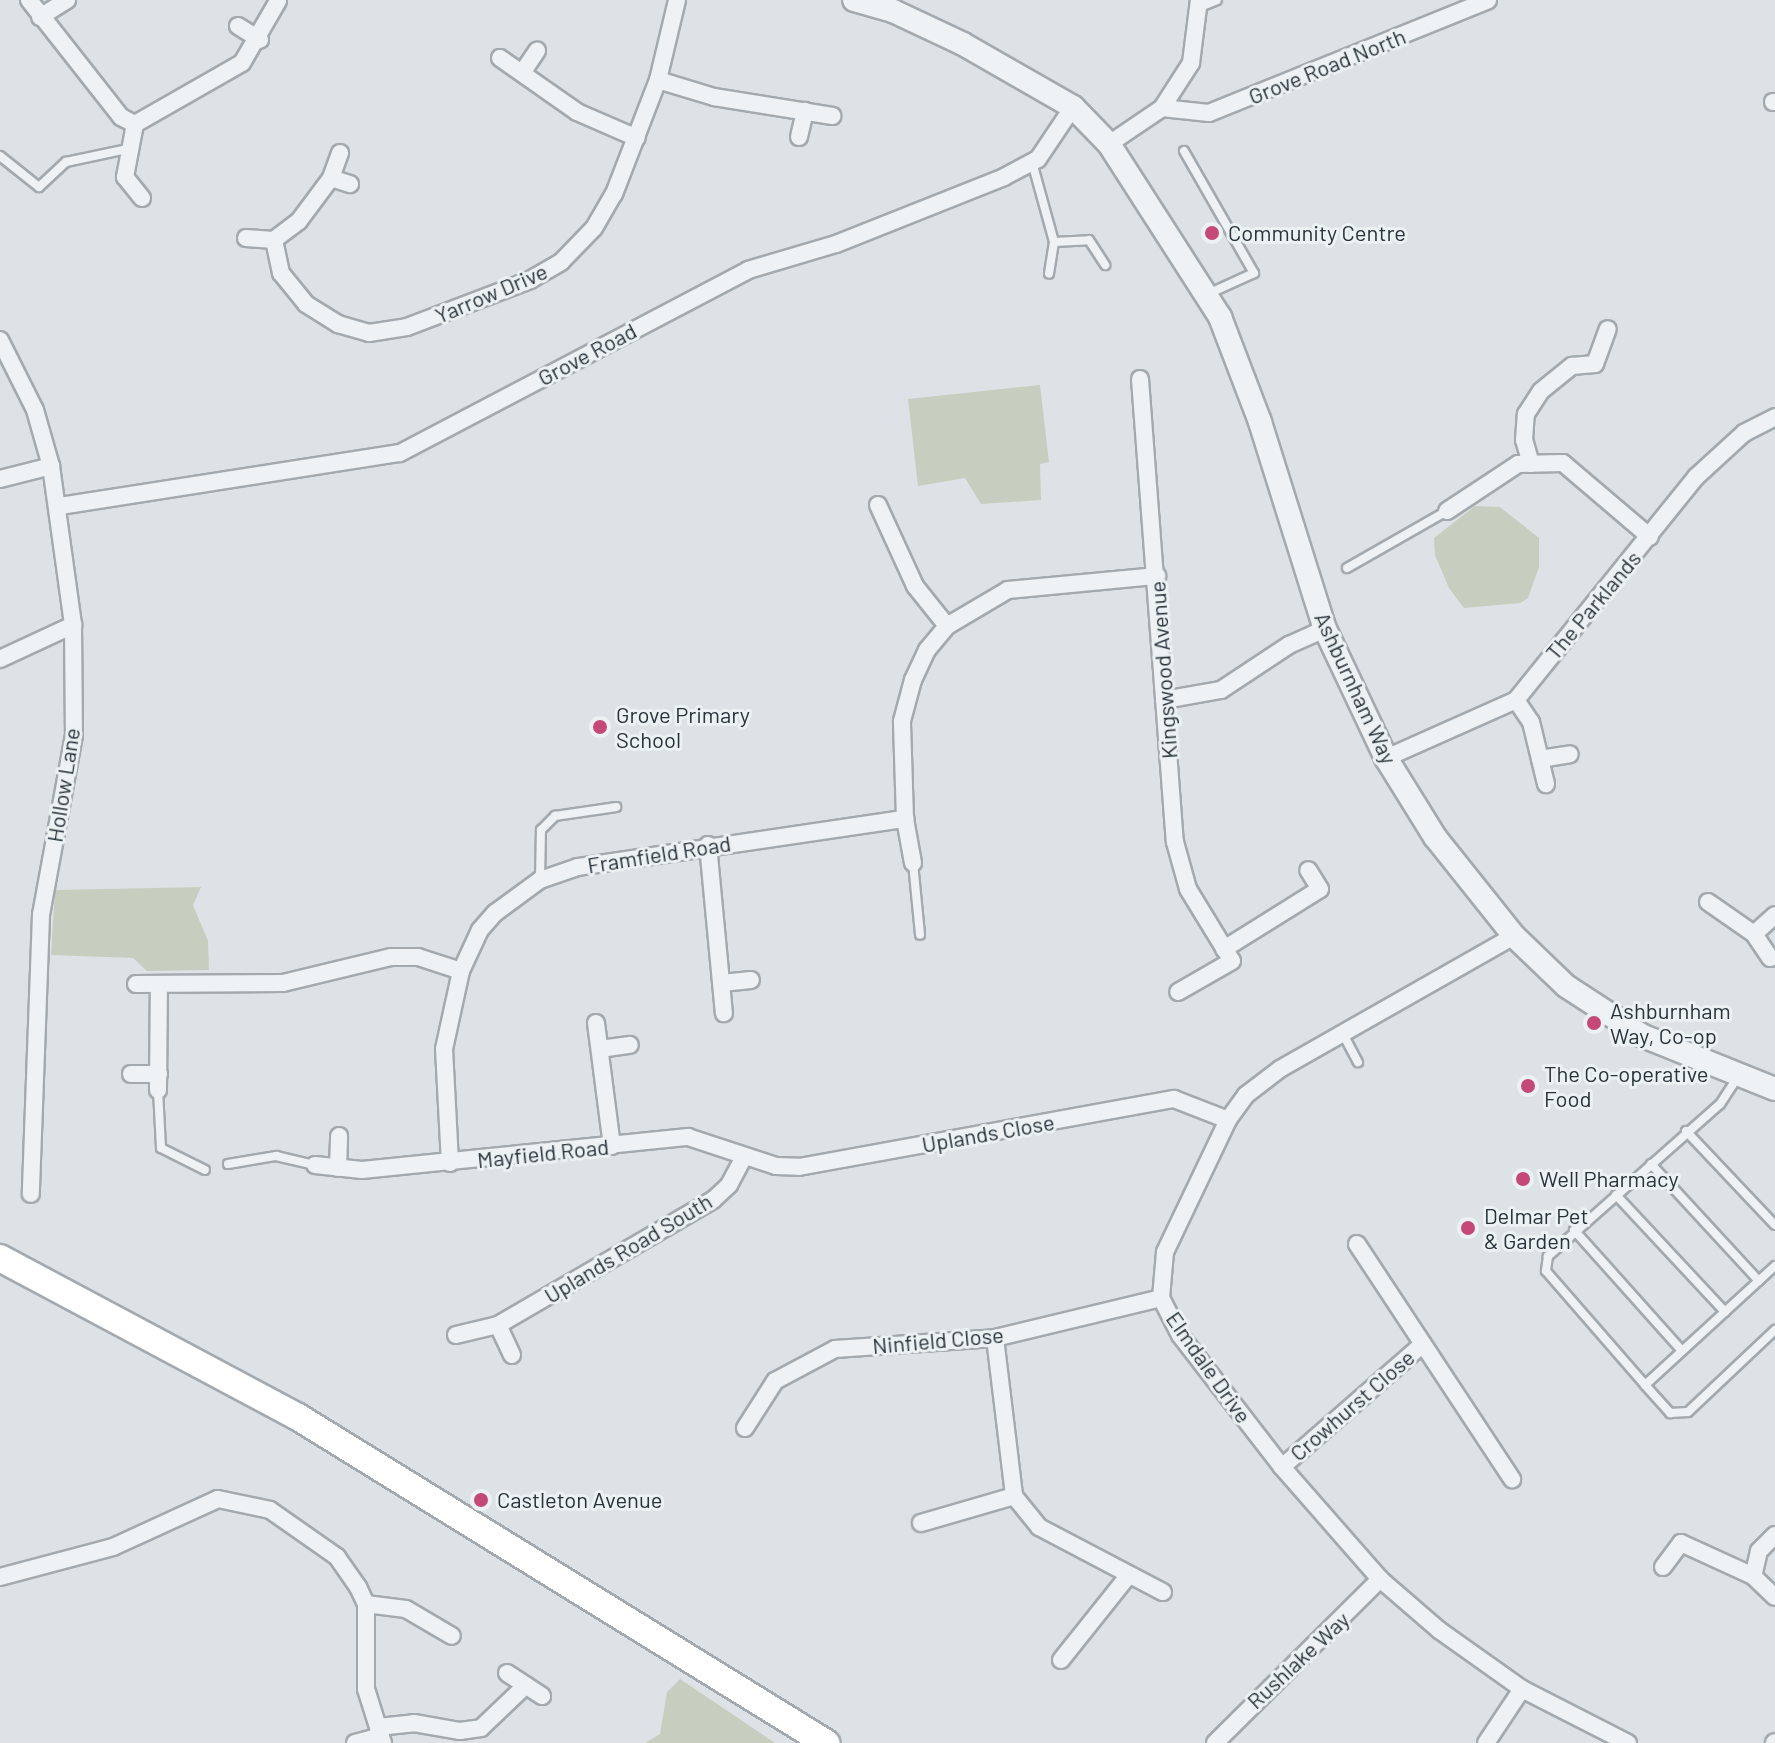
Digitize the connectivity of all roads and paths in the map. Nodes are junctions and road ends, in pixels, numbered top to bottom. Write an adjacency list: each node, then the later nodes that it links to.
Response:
1 (29, 0): 9 (street)
2 (67, 0): 9 (street)
3 (677, 0): 15 (street, Yarrow Drive)
4 (854, 0): 16 (street, Ashburnham Way)
5 (1217, 0): 8 (lane)
6 (1488, 0): 17 (street, Grove Road North)
7 (278, 1): 11 (street)
8 (1199, 4): 17 (street)
9 (40, 17): 20 (street)
10 (238, 26): 11 (street)
11 (260, 40): 20 (street)
12 (537, 51): 14 (street)
13 (500, 58): 14 (street)
14 (522, 73): 22 (street)
15 (658, 80): 18 (street); 22 (street, Yarrow Drive)
16 (1073, 107): 23 (street, Ashburnham Way); 28 (street)
17 (1162, 108): 23 (street)
18 (805, 111): 19 (street); 21 (street)
19 (832, 116)
20 (135, 124): 24 (street)
21 (799, 137)
22 (637, 138): 33 (street, Yarrow Drive)
23 (1109, 144): 37 (street, Ashburnham Way)
24 (127, 149): 27 (lane); 31 (street)
25 (1184, 151): 37 (lane)
26 (340, 153): 29 (street)
27 (0, 156)
28 (1032, 162): 34 (lane); 46 (street, Grove Road)
29 (331, 178): 30 (street); 33 (street)
30 (350, 184)
31 (142, 198)
32 (246, 238): 33 (street)
33 (274, 240)
34 (1054, 242): 35 (lane); 36 (lane)
35 (1105, 265)
36 (1049, 274)
37 (1207, 295): 53 (street, Ashburnham Way)
38 (1608, 329): 42 (street)
39 (0, 340): 43 (street, Hollow Lane)
40 (1140, 379): 50 (street, Kingswood Avenue)
41 (1774, 420): 48 (street, The Parklands)
42 (1531, 464): 47 (street); 48 (street)
43 (51, 466): 44 (street); 46 (street, Hollow Lane)
44 (0, 479)
45 (878, 505): 52 (street)
46 (60, 506): 51 (street, Hollow Lane)
47 (1447, 511): 49 (lane)
48 (1650, 537): 56 (street, The Parklands)
49 (1347, 568)
50 (1157, 576): 52 (street); 55 (street, Kingswood Avenue)
51 (73, 625): 54 (street); 101 (street, Hollow Lane)
52 (947, 626): 62 (street)
53 (1325, 629): 55 (street); 58 (street, Ashburnham Way)
54 (0, 659)
55 (1164, 700): 72 (street, Kingswood Avenue)
56 (1516, 700): 58 (street, The Parklands); 59 (street)
57 (1570, 754): 59 (street)
58 (1386, 758): 71 (street, Ashburnham Way)
59 (1540, 759): 60 (street)
60 (1546, 784)
61 (616, 807): 66 (lane)
62 (905, 819): 63 (street, Framfield Road); 64 (street)
63 (708, 845): 66 (street, Framfield Road); 76 (street)
64 (913, 863): 70 (lane)
65 (1308, 870): 72 (street)
66 (540, 880): 74 (street, Framfield Road)
67 (1708, 902): 69 (street)
68 (1775, 915): 69 (street)
69 (1754, 934): 73 (street)
70 (920, 935)
71 (1514, 936): 82 (street, Elmdale Drive); 87 (street, Ashburnham Way)
72 (1224, 949): 79 (street)
73 (1770, 958)
74 (461, 971): 78 (street); 95 (street, Framfield Road)
75 (751, 980): 76 (street)
76 (722, 983): 80 (street)
77 (136, 984): 78 (street)
78 (159, 985): 88 (street)
79 (1178, 992)
80 (724, 1013)
81 (596, 1023): 84 (street)
82 (1342, 1033): 85 (lane); 90 (street, Elmdale Drive)
83 (630, 1045): 84 (street)
84 (600, 1049): 93 (street)
85 (1358, 1062)
86 (131, 1074): 88 (street)
87 (1739, 1075): 89 (street, Ashburnham Way); 91 (lane)
88 (158, 1082): 100 (lane)
89 (1775, 1089)
90 (1228, 1120): 94 (street, Uplands Close); 109 (street, Elmdale Drive)
91 (1686, 1131): 97 (lane); 103 (lane)
92 (339, 1136): 99 (street)
93 (612, 1146): 94 (street, Mayfield Road); 95 (street, Mayfield Road)
94 (744, 1157): 111 (street, Uplands Road South)
95 (450, 1163): 99 (street, Mayfield Road)
96 (228, 1164): 98 (lane)
97 (1651, 1164): 102 (lane); 108 (lane)
98 (315, 1165): 99 (street, Mayfield Road)
99 (338, 1168)
100 (205, 1170)
101 (31, 1194)
102 (1616, 1195): 104 (lane); 110 (lane)
103 (1775, 1225)
104 (1574, 1230): 116 (lane); 118 (lane)
105 (1357, 1244): 115 (street, Crowhurst Close)
106 (0, 1258): 142 (main road)
107 (1775, 1266): 108 (lane)
108 (1759, 1281): 110 (lane)
109 (1161, 1298): 114 (street, Ninfield Close); 120 (street, Elmdale Drive)
110 (1725, 1312): 116 (lane)
111 (498, 1325): 113 (street, Uplands Road South); 117 (street)
112 (1775, 1330): 118 (lane)
113 (456, 1335)
114 (995, 1338): 119 (street, Ninfield Close); 122 (street)
115 (1423, 1344): 120 (street, Crowhurst Close); 121 (street, Crowhurst Close)
116 (1682, 1351): 118 (lane)
117 (512, 1355)
118 (1645, 1385)
119 (745, 1428)
120 (1282, 1467): 129 (street, Elmdale Drive)
121 (1512, 1479)
122 (1014, 1496): 123 (street); 126 (street)
123 (921, 1523)
124 (1775, 1535): 127 (street)
125 (1663, 1567): 127 (street)
126 (1128, 1576): 130 (street); 134 (street)
127 (1753, 1576): 131 (street)
128 (0, 1577): 132 (street)
129 (1380, 1579): 137 (street, Elmdale Drive); 140 (street, Rushlake Way)
130 (1163, 1592)
131 (1775, 1597)
132 (366, 1604): 133 (street); 139 (street)
133 (452, 1636)
134 (1061, 1660)
135 (507, 1673): 136 (street)
136 (526, 1685): 138 (street); 139 (street)
137 (1522, 1689): 143 (street); 144 (street, Elmdale Drive)
138 (542, 1696)
139 (381, 1735): 141 (street)
140 (1217, 1742)
141 (355, 1743)
142 (826, 1743)
143 (1486, 1743)
144 (1628, 1743)

